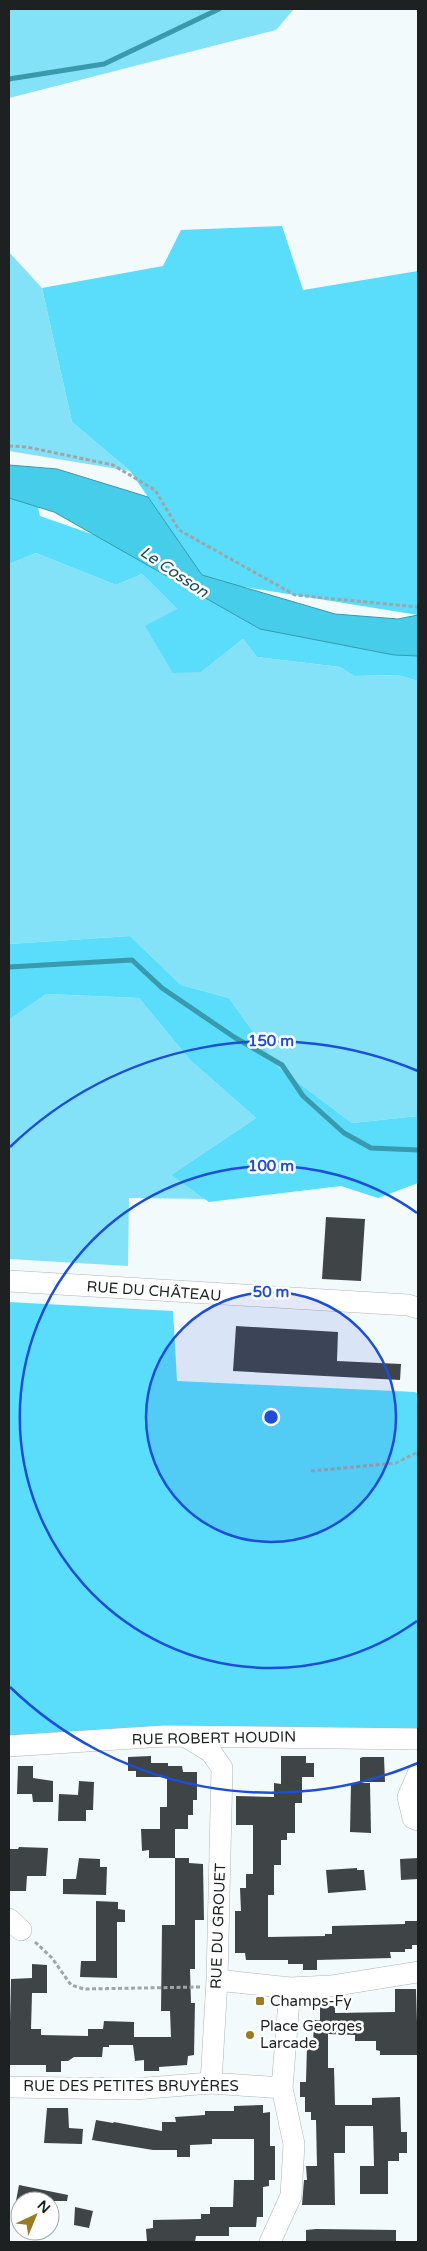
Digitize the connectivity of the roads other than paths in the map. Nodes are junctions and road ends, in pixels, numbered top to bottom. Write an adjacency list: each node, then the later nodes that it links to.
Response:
1 (9, 1281): 2 (street, RUE DU CHÂTEAU)
2 (418, 1308)
3 (258, 1737): 4 (street, RUE ROBERT HOUDIN); 5 (street, RUE ROBERT HOUDIN); 7 (street)
4 (188, 1738): 6 (street, RUE ROBERT HOUDIN); 7 (street)
5 (418, 1739)
6 (9, 1746)
7 (222, 1768): 11 (street, RUE DU GROUET)
8 (418, 1774): 9 (street)
9 (418, 1820)
10 (418, 1972): 12 (street)
11 (217, 1983): 12 (street); 13 (street, RUE DU GROUET)
12 (290, 1988): 15 (street)
13 (211, 2083): 14 (street, RUE DES PETITES BRUYÈRES); 15 (street, RUE DES PETITES BRUYÈRES)
14 (9, 2087)
15 (282, 2088): 16 (street)
16 (270, 2242)

